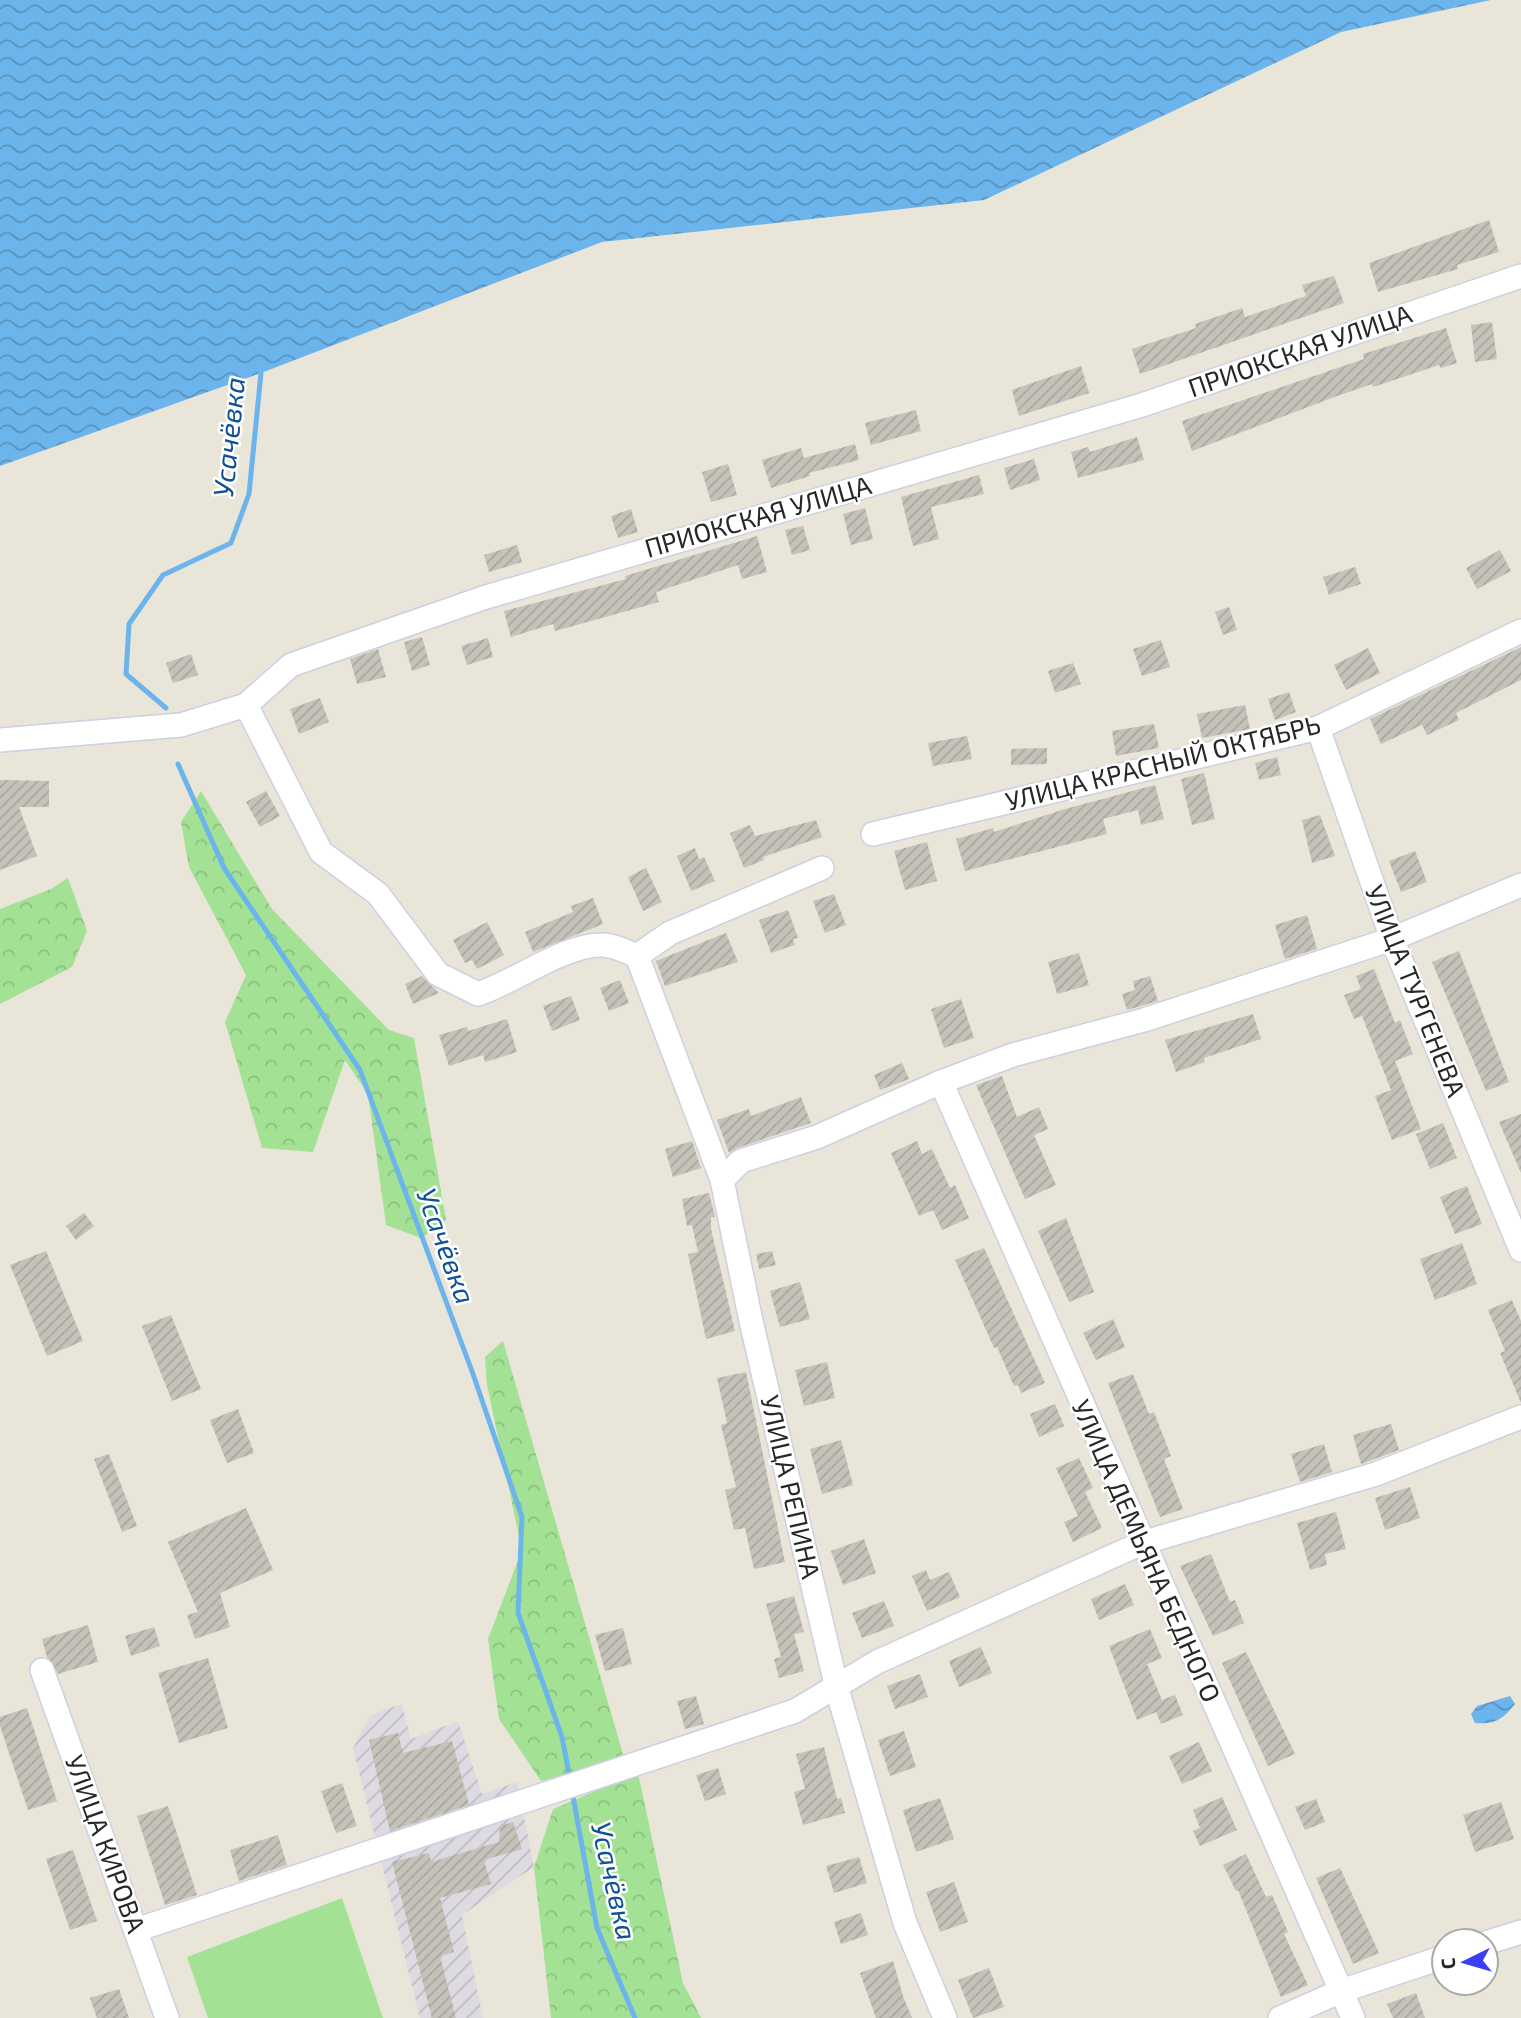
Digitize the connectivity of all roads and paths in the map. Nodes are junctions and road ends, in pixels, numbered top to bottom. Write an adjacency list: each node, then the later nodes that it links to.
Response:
1 (1521, 276): 3 (street, ПРИОКСКАЯ УЛИЦА)
2 (1521, 631): 4 (street, УЛИЦА КРАСНЫЙ ОКТЯБРЬ)
3 (246, 705): 5 (street, ПРИОКСКАЯ УЛИЦА); 10 (street)
4 (1318, 728): 6 (street, УЛИЦА КРАСНЫЙ ОКТЯБРЬ); 9 (street, УЛИЦА ТУРГЕНЕВА)
5 (0, 740)
6 (873, 834)
7 (822, 868): 10 (street)
8 (1521, 885): 9 (street)
9 (1392, 939): 11 (street); 13 (street, УЛИЦА ТУРГЕНЕВА)
10 (638, 956): 12 (street, УЛИЦА РЕПИНА)
11 (941, 1082): 12 (street); 15 (street, УЛИЦА ДЕМЬЯНА БЕДНОГО)
12 (722, 1180): 17 (street, УЛИЦА РЕПИНА)
13 (1521, 1250)
14 (1521, 1417): 15 (street)
15 (1142, 1543): 17 (street); 22 (street, УЛИЦА ДЕМЬЯНА БЕДНОГО)
16 (42, 1670): 18 (street, УЛИЦА КИРОВА)
17 (837, 1689): 18 (street); 24 (street, УЛИЦА РЕПИНА)
18 (136, 1930): 23 (street, УЛИЦА КИРОВА)
19 (1521, 1932): 20 (street)
20 (1500, 1939)
21 (1430, 1962): 22 (street)
22 (1342, 1991): 25 (street); 26 (street, УЛИЦА ДЕМЬЯНА БЕДНОГО)
23 (167, 2018)
24 (945, 2018)
25 (1280, 2018)
26 (1353, 2018)

